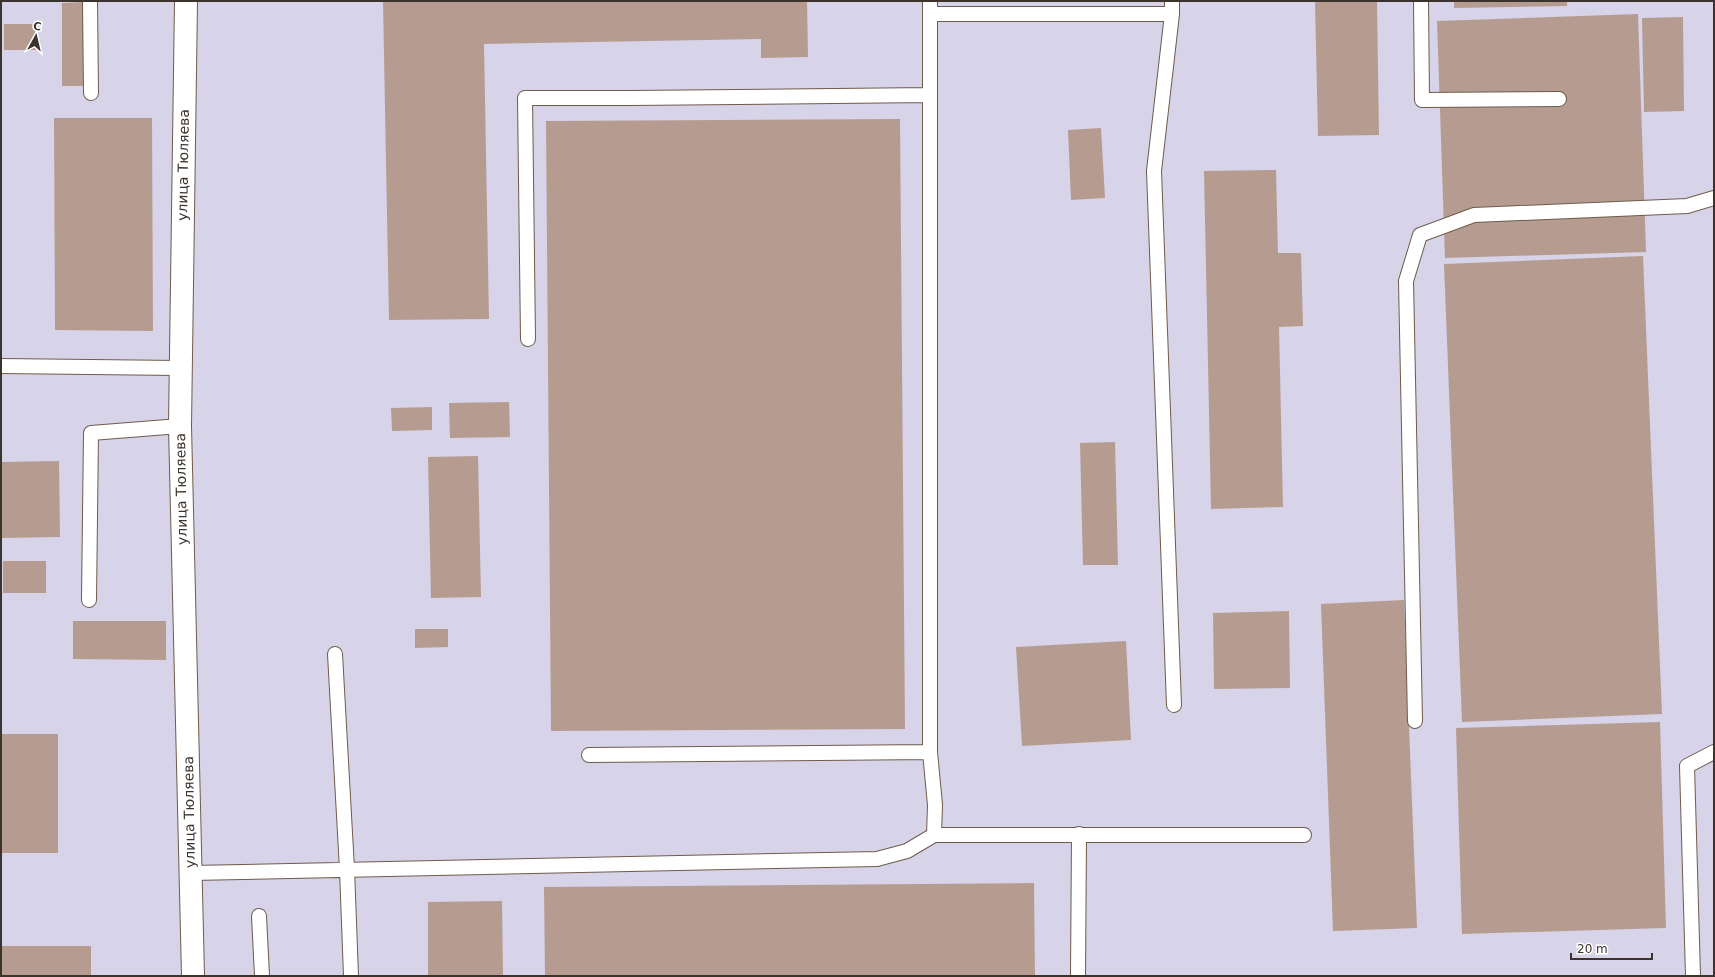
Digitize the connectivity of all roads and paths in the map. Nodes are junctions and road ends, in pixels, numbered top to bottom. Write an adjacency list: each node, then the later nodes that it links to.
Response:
1 (90, 1): 6 (lane)
2 (186, 1): 12 (street, улица Тюляева)
3 (1421, 1): 8 (lane)
4 (1172, 7): 5 (lane); 16 (lane)
5 (930, 8): 7 (lane)
6 (91, 93)
7 (930, 95): 10 (lane); 18 (lane)
8 (1559, 99)
9 (1714, 198): 17 (lane)
10 (528, 338)
11 (1, 366): 12 (lane)
12 (179, 368): 13 (street, улица Тюляева)
13 (180, 426): 14 (lane); 25 (street, улица Тюляева)
14 (89, 600)
15 (335, 654): 24 (lane)
16 (1174, 705)
17 (1415, 721)
18 (930, 752): 20 (lane); 21 (lane)
19 (1714, 752): 31 (lane)
20 (589, 755)
21 (934, 834): 22 (lane); 24 (lane)
22 (1078, 834): 23 (lane); 30 (lane)
23 (1304, 835)
24 (347, 869): 25 (lane); 29 (lane)
25 (191, 873): 27 (street, улица Тюляева)
26 (259, 916): 28 (lane)
27 (193, 976)
28 (262, 976)
29 (350, 976)
30 (1078, 976)
31 (1693, 976)

